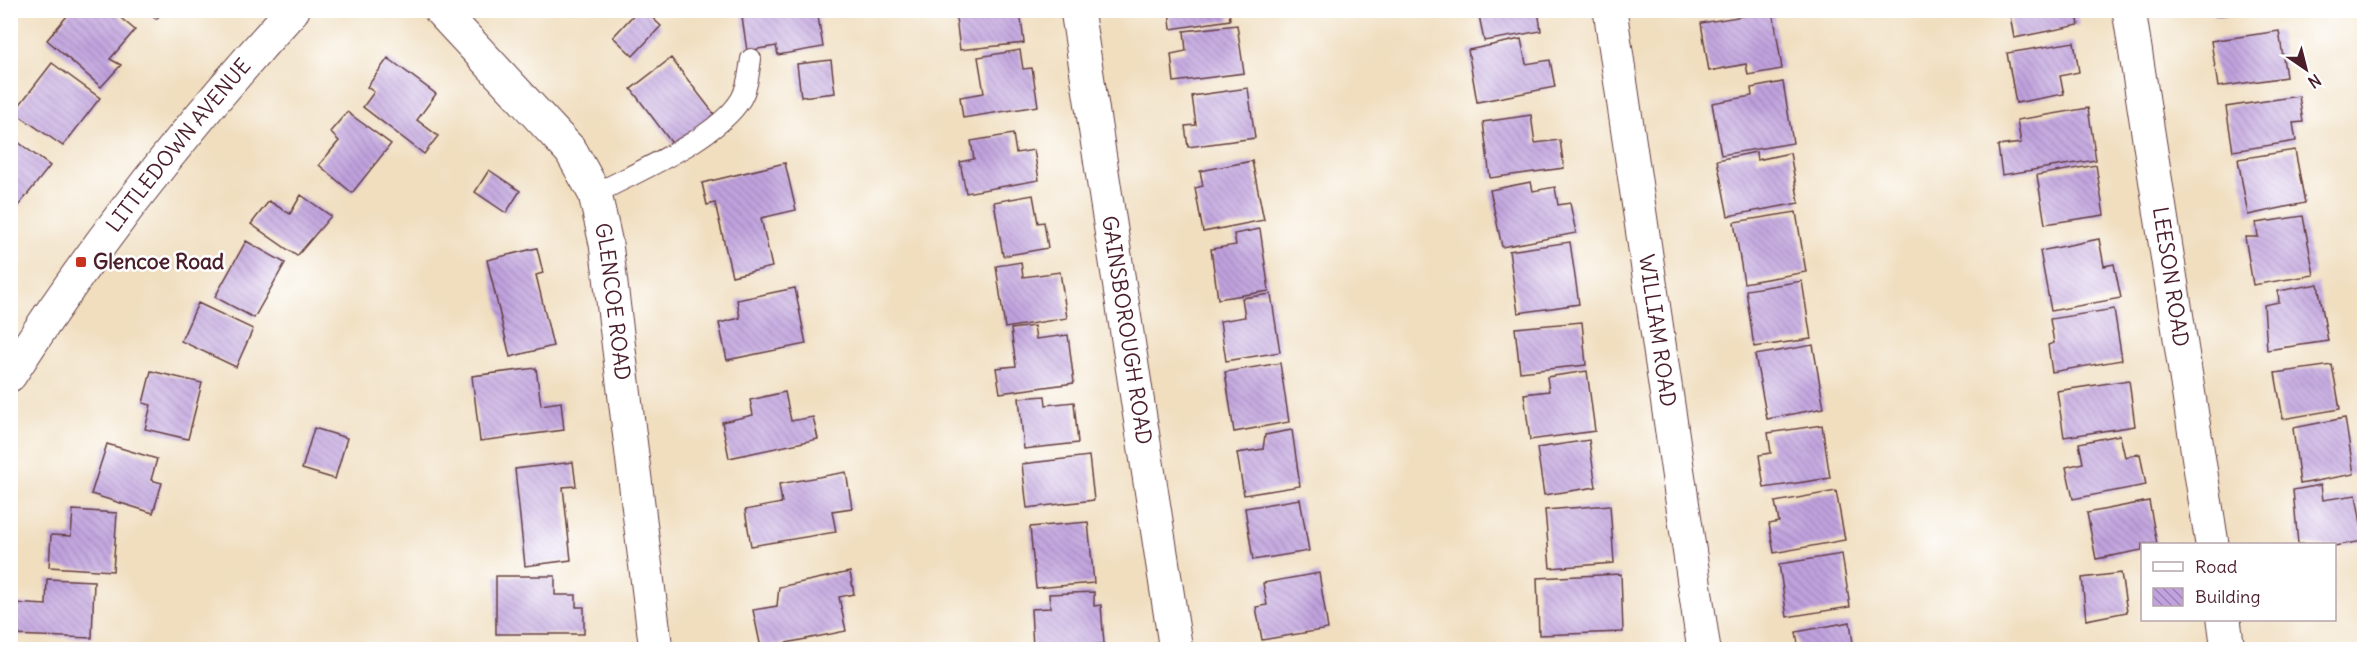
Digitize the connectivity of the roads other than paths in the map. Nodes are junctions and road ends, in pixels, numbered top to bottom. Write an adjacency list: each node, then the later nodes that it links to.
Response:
1 (293, 10): 8 (street, LITTLEDOWN AVENUE)
2 (440, 10): 7 (street, GLENCOE ROAD)
3 (1077, 10): 12 (street, GAINSBOROUGH ROAD)
4 (1610, 10): 13 (street, WILLIAM ROAD)
5 (2129, 10): 9 (street, LEESON ROAD)
6 (751, 59): 7 (lane)
7 (595, 194): 11 (street, GLENCOE ROAD)
8 (10, 375)
9 (2212, 543)
10 (2224, 621): 14 (street)
11 (656, 650)
12 (1176, 650)
13 (1704, 650)
14 (2228, 650)

